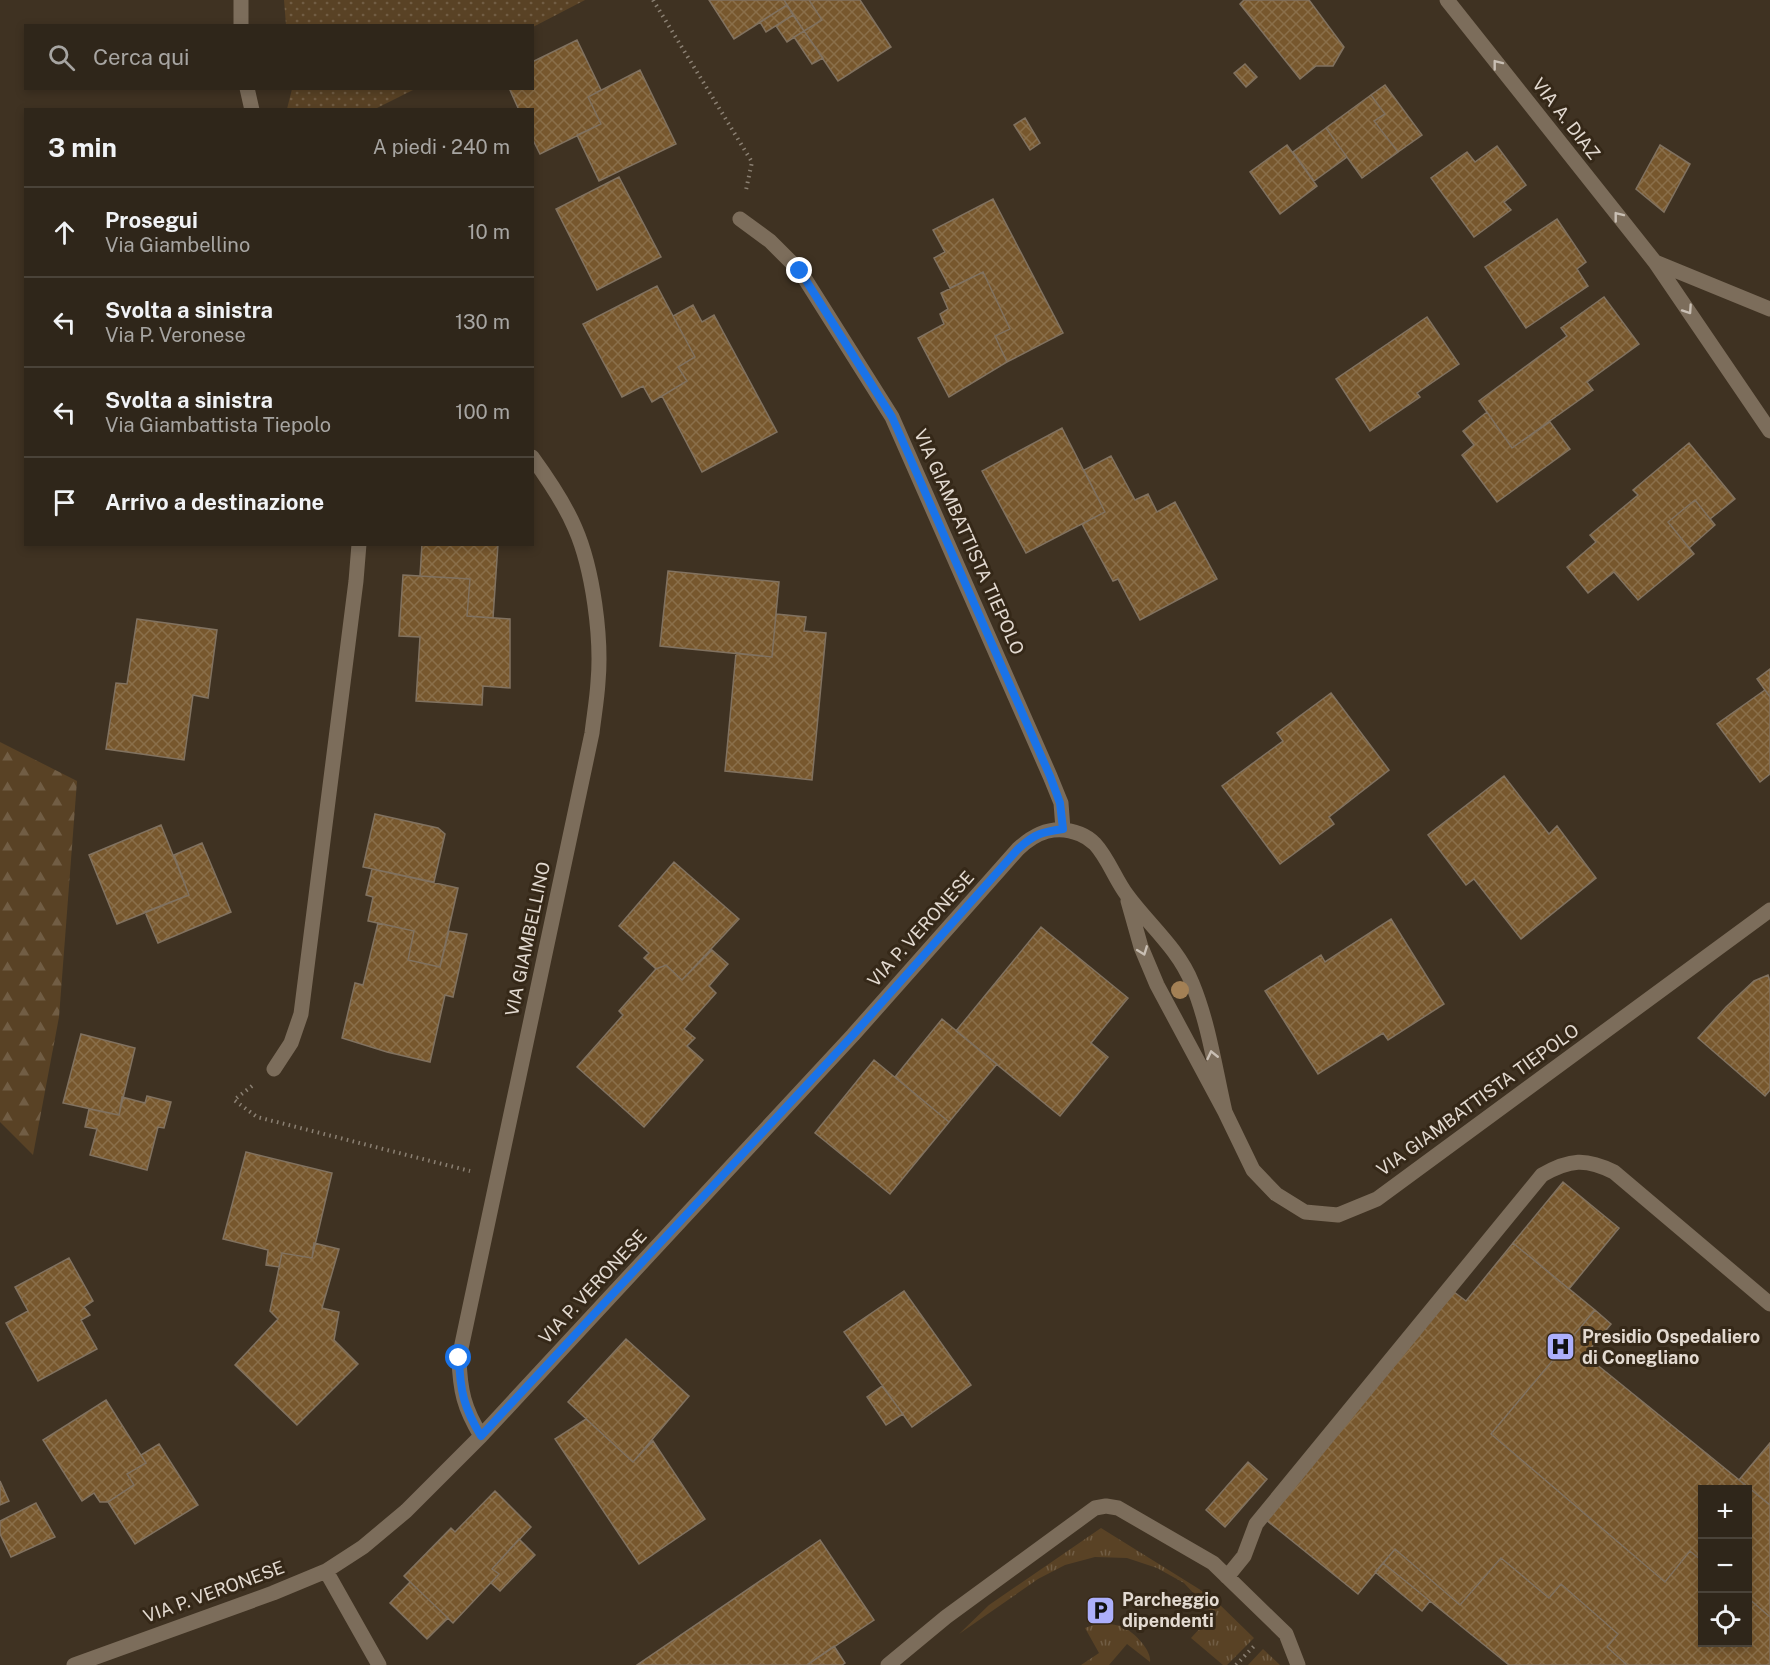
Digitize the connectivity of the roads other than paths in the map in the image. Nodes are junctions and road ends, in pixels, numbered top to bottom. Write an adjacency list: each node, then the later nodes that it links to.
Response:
1 (241, 0): 3 (street)
2 (1447, 0): 7 (street, VIA A. DIAZ, one-way to 2)
3 (241, 24)
4 (247, 90): 5 (street)
5 (252, 108)
6 (740, 219): 12 (street, VIA GIAMBATTISTA TIEPOLO)
7 (1655, 262): 8 (street); 9 (street, VIA A. DIAZ, one-way to 9)
8 (1770, 309)
9 (1770, 431)
10 (534, 460): 18 (street, VIA GIAMBELLINO)
11 (359, 546): 15 (street)
12 (1063, 829): 13 (street, VIA GIAMBATTISTA TIEPOLO); 18 (street, VIA P. VERONESE)
13 (1126, 895): 16 (street, VIA GIAMBATTISTA TIEPOLO, one-way to 16); 16 (street, VIA GIAMBATTISTA TIEPOLO, one-way to 13)
14 (1770, 910): 16 (street, VIA GIAMBATTISTA TIEPOLO)
15 (274, 1070)
16 (1225, 1112)
17 (1770, 1304): 20 (street)
18 (481, 1436): 19 (street, VIA P. VERONESE)
19 (326, 1571): 21 (street, VIA P. VERONESE); 22 (street)
20 (1227, 1577): 23 (street); 24 (street)
21 (74, 1665)
22 (379, 1665)
23 (888, 1665)
24 (1298, 1665)

